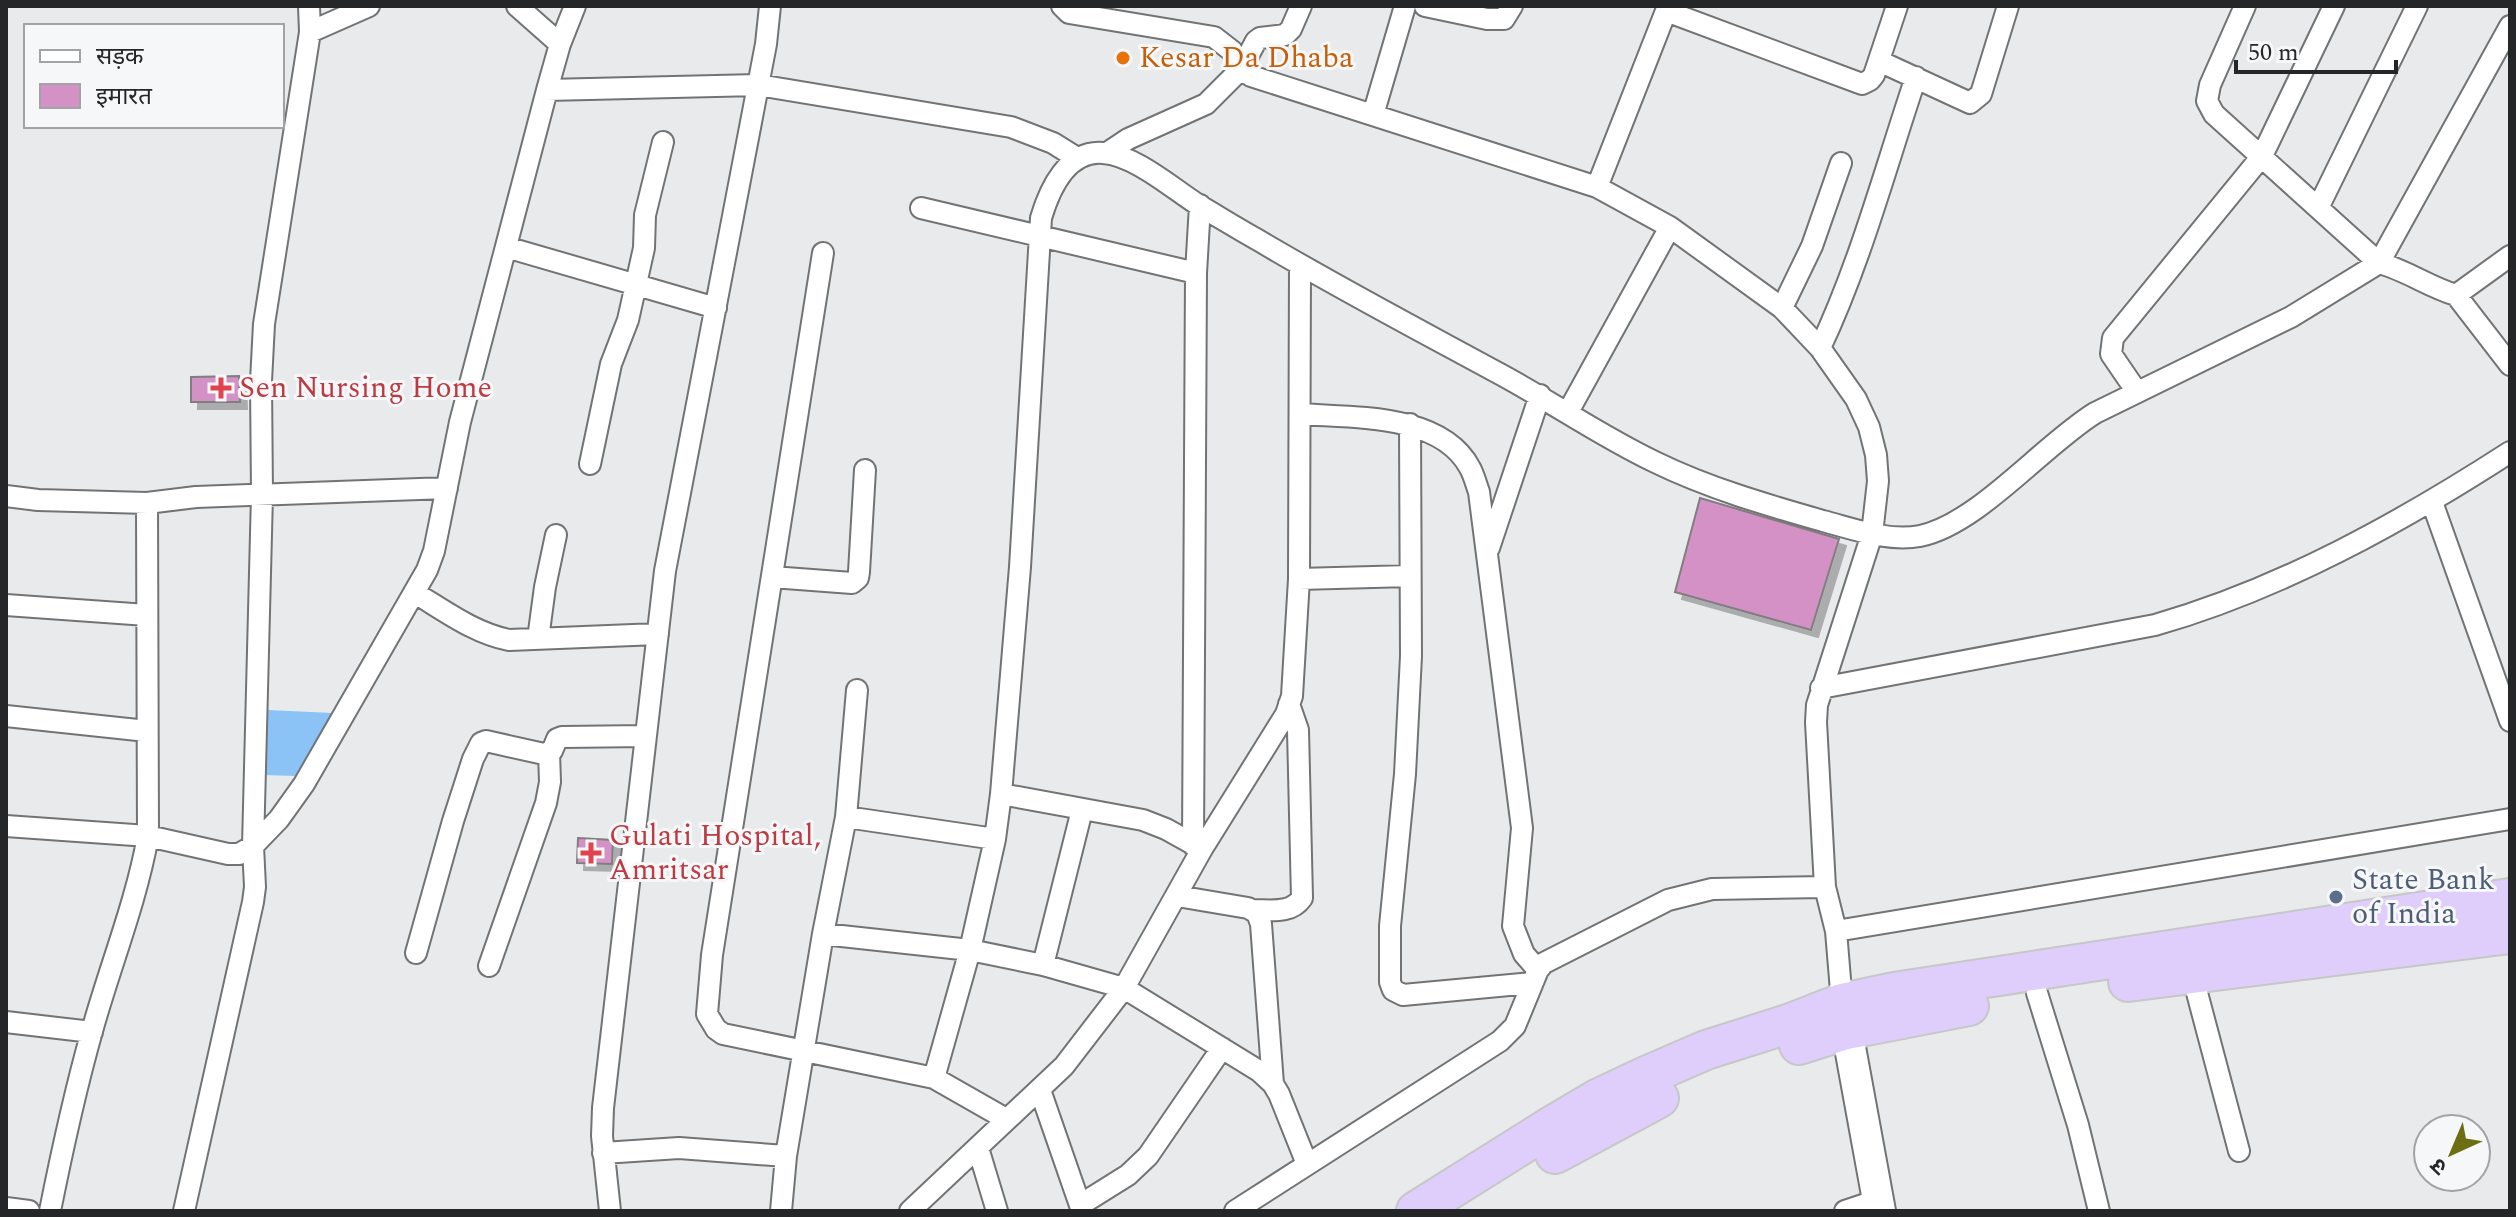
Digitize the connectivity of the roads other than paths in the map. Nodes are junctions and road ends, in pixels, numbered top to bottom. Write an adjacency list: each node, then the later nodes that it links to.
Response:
1 (309, 6): 18 (street)
2 (369, 6): 18 (street)
3 (517, 6): 19 (street)
4 (575, 6): 19 (street)
5 (770, 6): 23 (street)
6 (1062, 6): 21 (street)
7 (1301, 6): 21 (street)
8 (1405, 6): 25 (street)
9 (1425, 6): 10 (street)
10 (1512, 6)
11 (1897, 6): 20 (street)
12 (2008, 6): 22 (street)
13 (2245, 6): 28 (street)
14 (2334, 6): 28 (street)
15 (2417, 6): 33 (street)
16 (1667, 9): 20 (street); 31 (street)
17 (2510, 26): 40 (street)
18 (310, 32): 58 (street)
19 (560, 44): 24 (street)
20 (1879, 61): 22 (street)
21 (1241, 69): 25 (street); 27 (street)
22 (1916, 77): 47 (street)
23 (758, 85): 24 (street); 29 (street); 45 (street)
24 (547, 90): 37 (street)
25 (1373, 115): 31 (street)
26 (663, 142): 43 (street)
27 (1107, 153): 29 (street); 32 (street)
28 (2262, 156): 33 (street); 49 (street)
29 (1077, 158): 36 (street)
30 (1841, 163): 46 (street)
31 (1597, 187): 35 (street)
32 (1200, 205): 41 (street); 42 (street)
33 (2319, 206): 40 (street)
34 (921, 208): 36 (street)
35 (1670, 227): 46 (street); 51 (street)
36 (1039, 235): 42 (street); 82 (street)
37 (506, 247): 43 (street); 57 (street)
38 (823, 253): 66 (street)
39 (2510, 256): 44 (street)
40 (2379, 263): 44 (street); 49 (street)
41 (1300, 265): 50 (street); 52 (street)
42 (1196, 273): 90 (street)
43 (635, 283): 45 (street); 55 (street)
44 (2456, 295): 48 (street)
45 (716, 308): 71 (street)
46 (1782, 308): 47 (street)
47 (1820, 348): 62 (street)
48 (2510, 365)
49 (2137, 392): 62 (street)
50 (1540, 395): 51 (street); 64 (street)
51 (1568, 412): 62 (street)
52 (1300, 414): 53 (street); 67 (street)
53 (1410, 424): 64 (street); 65 (street)
54 (2510, 452): 60 (street)
55 (590, 464)
56 (865, 470): 66 (street)
57 (447, 488): 58 (street); 68 (street)
58 (262, 495): 61 (street); 89 (street)
59 (6, 496): 61 (street)
60 (2432, 502): 73 (street); 75 (street)
61 (147, 503): 70 (street)
62 (1872, 534): 73 (street)
63 (556, 535): 72 (street)
64 (1486, 556): 103 (street)
65 (1410, 576): 67 (street); 103 (street)
66 (772, 577): 110 (street)
67 (1299, 579): 76 (street)
68 (415, 593): 72 (street); 89 (street)
69 (6, 605): 70 (street)
70 (147, 615): 79 (street)
71 (658, 634): 72 (street); 80 (street)
72 (538, 639)
73 (1821, 688): 91 (street)
74 (857, 690): 84 (street)
75 (2506, 696): 78 (street)
76 (1289, 704): 90 (street); 94 (street)
77 (6, 716): 79 (street)
78 (2510, 721)
79 (147, 731): 87 (street)
80 (646, 736): 81 (street); 117 (street)
81 (549, 752): 99 (street); 101 (street)
82 (1001, 794): 83 (street); 88 (street)
83 (1082, 810): 90 (street); 100 (street)
84 (846, 817): 88 (street); 96 (street)
85 (2510, 819): 95 (street)
86 (6, 826): 87 (street)
87 (148, 836): 89 (street); 108 (street)
88 (995, 839): 98 (street)
89 (253, 846): 125 (street)
90 (1198, 847): 92 (street)
91 (1825, 887): 95 (street); 103 (street)
92 (1177, 896): 94 (street); 104 (street)
93 (2510, 898): 106 (highway)
94 (1253, 910): 112 (street)
95 (1836, 931): 106 (street)
96 (823, 934): 98 (street); 110 (street)
97 (2510, 934): 102 (highway)
98 (970, 950): 100 (street); 111 (street)
99 (416, 953)
100 (1043, 965): 104 (street)
101 (489, 966)
102 (2192, 974): 105 (highway); 116 (street)
103 (1535, 976): 119 (street)
104 (1124, 988): 109 (street); 113 (street)
105 (2037, 993): 106 (highway); 134 (street)
106 (1844, 1017): 120 (street); 131 (highway); 132 (highway)
107 (6, 1022): 108 (street)
108 (92, 1032): 124 (street)
109 (1222, 1048): 112 (street); 122 (street)
110 (804, 1053): 111 (street); 118 (street)
111 (934, 1078): 114 (street)
112 (1273, 1084): 119 (street)
113 (1040, 1090): 114 (street); 122 (street)
114 (1006, 1119): 115 (street)
115 (978, 1148): 128 (street); 129 (street)
116 (2239, 1151)
117 (603, 1153): 118 (street); 126 (street)
118 (786, 1156): 127 (street)
119 (1307, 1164): 130 (street)
120 (1879, 1205): 133 (street)
121 (6, 1208): 123 (street)
122 (1081, 1208)
123 (29, 1211)
124 (50, 1211)
125 (184, 1211)
126 (610, 1211)
127 (781, 1211)
128 (910, 1211)
129 (997, 1211)
130 (1235, 1211)
131 (1416, 1211)
132 (1460, 1211)
133 (1845, 1211)
134 (2099, 1211)

